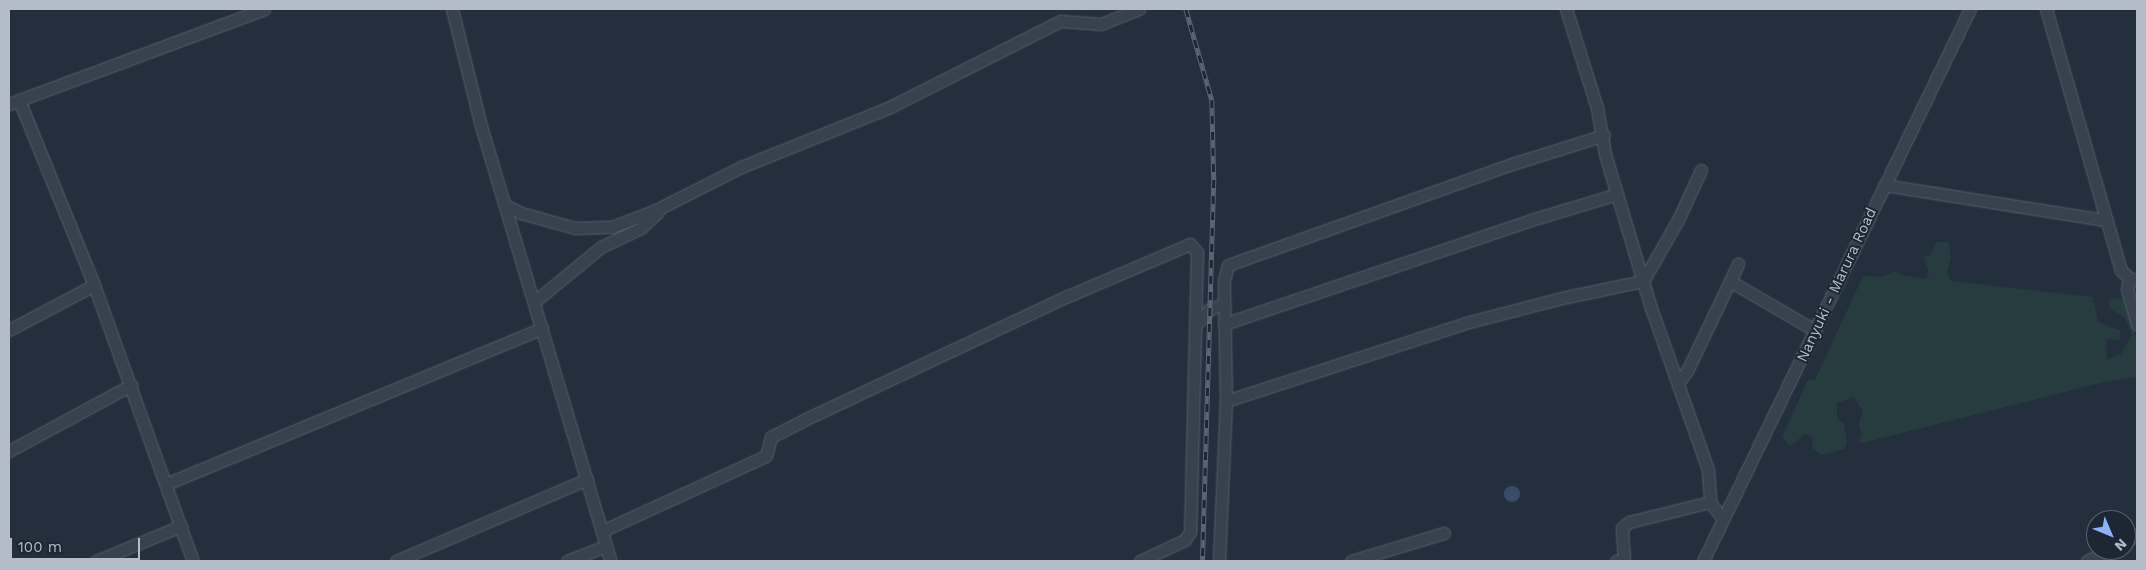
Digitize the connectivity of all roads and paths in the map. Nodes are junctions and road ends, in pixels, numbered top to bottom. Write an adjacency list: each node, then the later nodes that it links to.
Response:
1 (264, 9): 7 (street)
2 (452, 9): 13 (street)
3 (1139, 9): 12 (street)
4 (1566, 9): 8 (street)
5 (1970, 9): 10 (street, Nanyuki - Marura Road)
6 (2046, 9): 14 (street)
7 (14, 102): 19 (street)
8 (1604, 135): 11 (street); 21 (street)
9 (1701, 170): 17 (street)
10 (1884, 185): 14 (street); 27 (street, Nanyuki - Marura Road)
11 (1617, 194): 17 (street); 22 (street)
12 (669, 203): 13 (street); 20 (street)
13 (505, 204): 20 (street)
14 (2106, 220): 16 (street)
15 (1738, 264): 18 (street)
16 (2133, 279): 23 (street)
17 (1643, 281): 28 (street); 30 (street)
18 (1730, 281): 27 (street); 28 (street)
19 (94, 285): 26 (street); 29 (street)
20 (534, 302): 24 (street)
21 (1224, 304): 22 (street); 25 (street)
22 (1224, 324): 30 (street)
23 (2137, 325)
24 (542, 328): 32 (street); 33 (street)
25 (1194, 328): 37 (street); 45 (street)
26 (9, 330)
27 (1816, 331): 35 (street, Nanyuki - Marura Road)
28 (1678, 383): 34 (street)
29 (131, 385): 31 (street); 33 (street)
30 (1226, 401): 46 (street)
31 (9, 451)
32 (587, 479): 37 (street); 42 (street)
33 (166, 484): 36 (street)
34 (1710, 502): 35 (street); 48 (street)
35 (1723, 519): 49 (street, Nanyuki - Marura Road)
36 (181, 526): 40 (street); 41 (street)
37 (602, 531): 39 (street)
38 (1444, 533): 47 (street)
39 (606, 546): 43 (street); 44 (street)
40 (96, 561)
41 (193, 561)
42 (396, 561)
43 (567, 561)
44 (611, 561)
45 (1140, 561)
46 (1218, 561)
47 (1351, 561)
48 (1616, 561)
49 (1703, 561)

